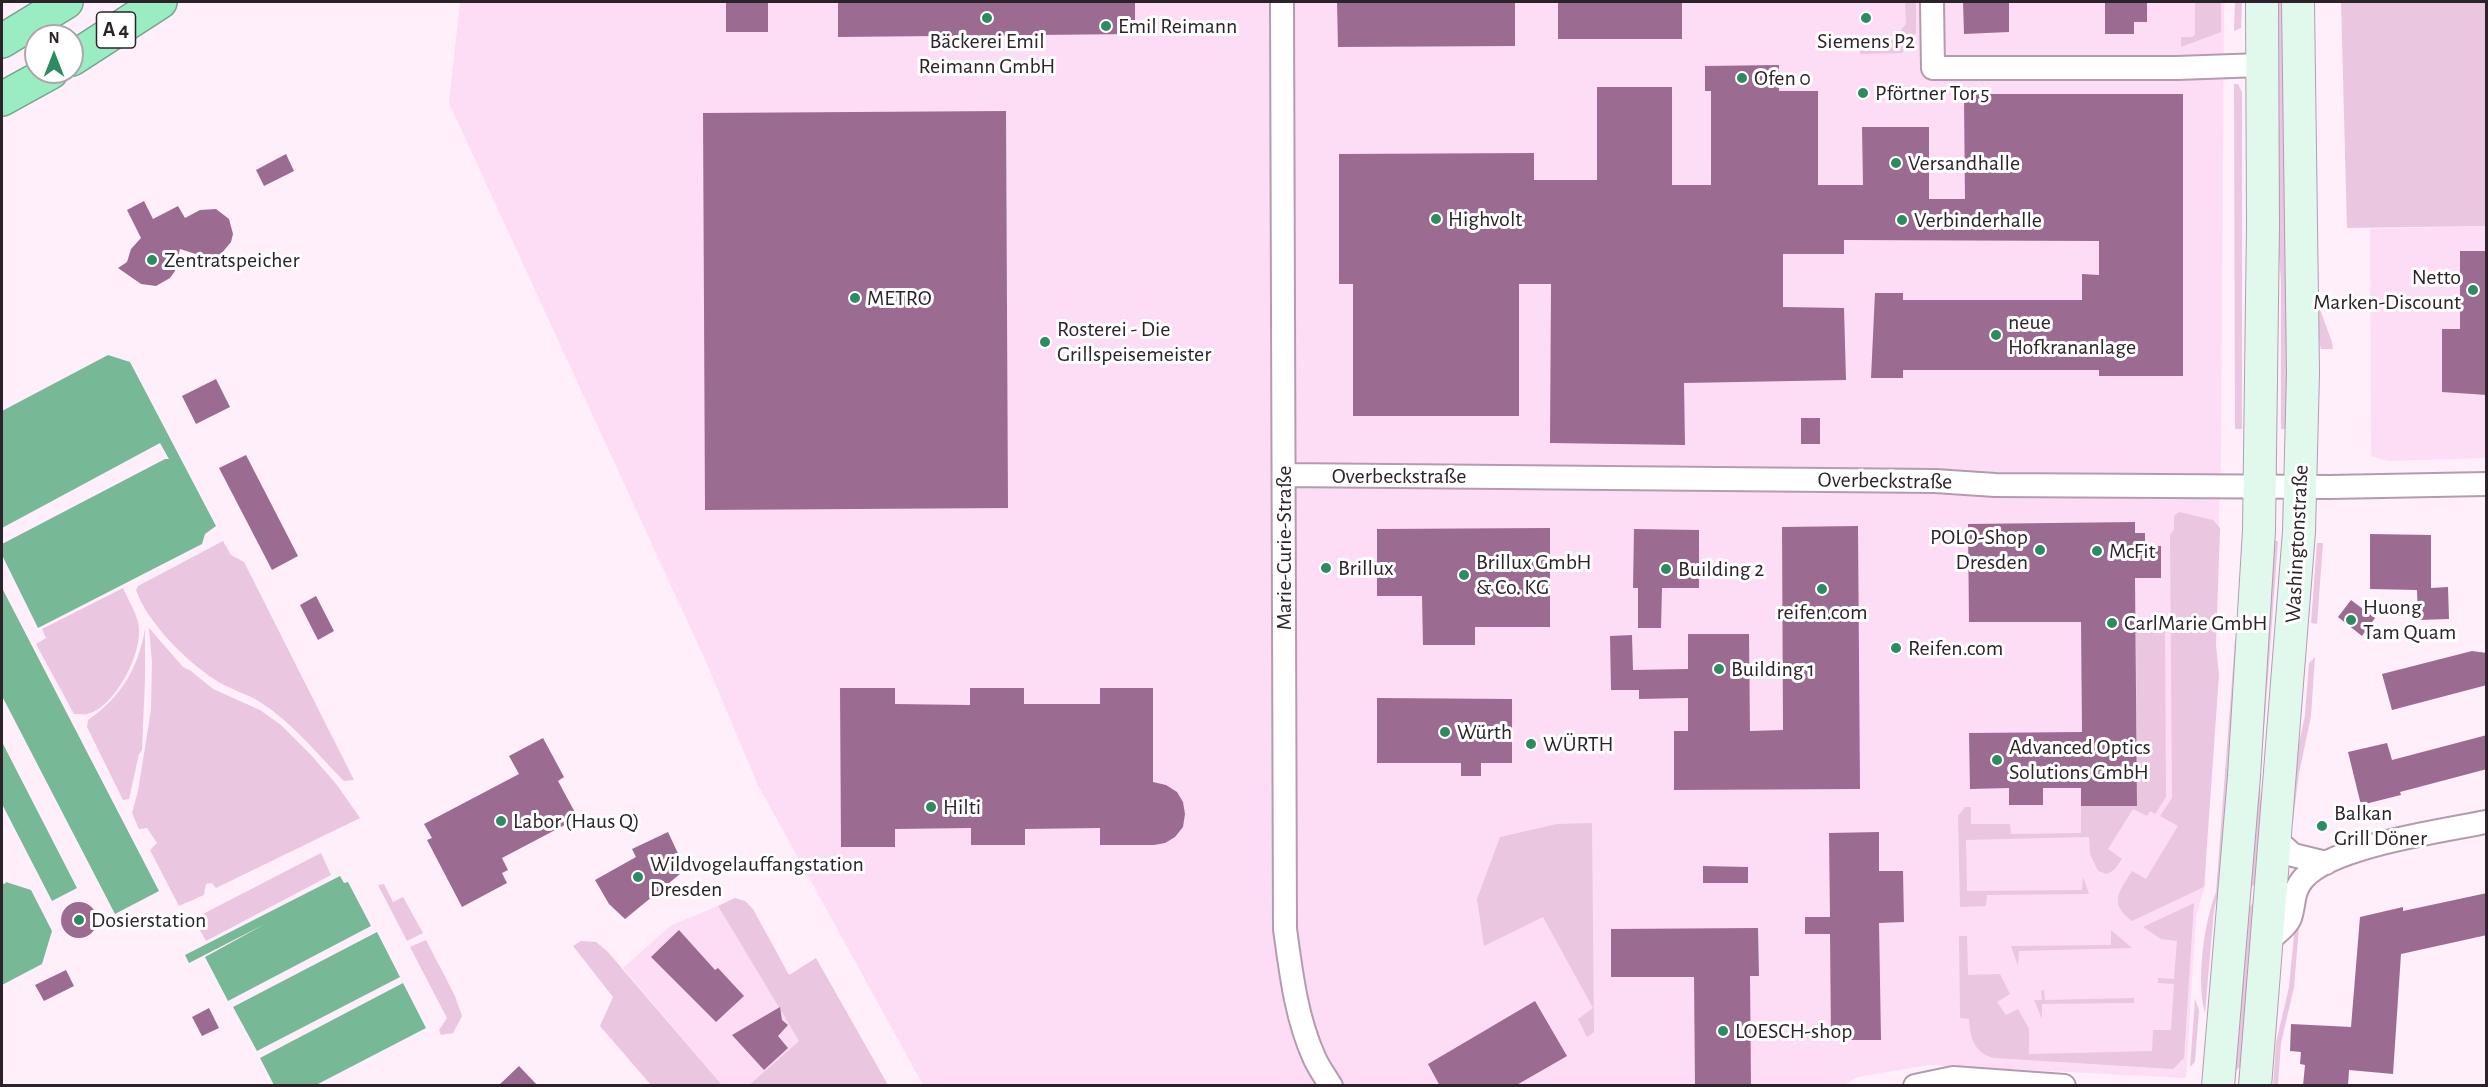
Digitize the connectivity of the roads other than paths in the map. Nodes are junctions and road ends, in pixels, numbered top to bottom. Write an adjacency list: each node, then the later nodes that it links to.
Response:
1 (66, 2): 7 (highway, A 4)
2 (160, 2): 8 (highway, A 4)
3 (1281, 2): 12 (street, Marie-Curie-Straße)
4 (1932, 2): 9 (street)
5 (2262, 2): 9 (main road, Washingtonstraße)
6 (2298, 2): 15 (main road, Washingtonstraße)
7 (2, 41)
8 (84, 51)
9 (2261, 65): 14 (main road, Washingtonstraße)
10 (29, 84): 11 (highway)
11 (2, 99)
12 (1284, 475): 14 (street, Overbeckstraße); 20 (street, Marie-Curie-Straße)
13 (2487, 484): 15 (street, Overbeckstraße)
14 (2260, 486): 15 (street, Overbeckstraße); 23 (main road, Washingtonstraße)
15 (2300, 486): 17 (main road, Washingtonstraße)
16 (2487, 822): 18 (street)
17 (2275, 839): 18 (street); 19 (main road, Washingtonstraße)
18 (2326, 862): 19 (street)
19 (2268, 941): 24 (main road, Washingtonstraße)
20 (1331, 1086)
21 (1915, 1086): 22 (street)
22 (2064, 1086)
23 (2218, 1086)
24 (2255, 1086)

